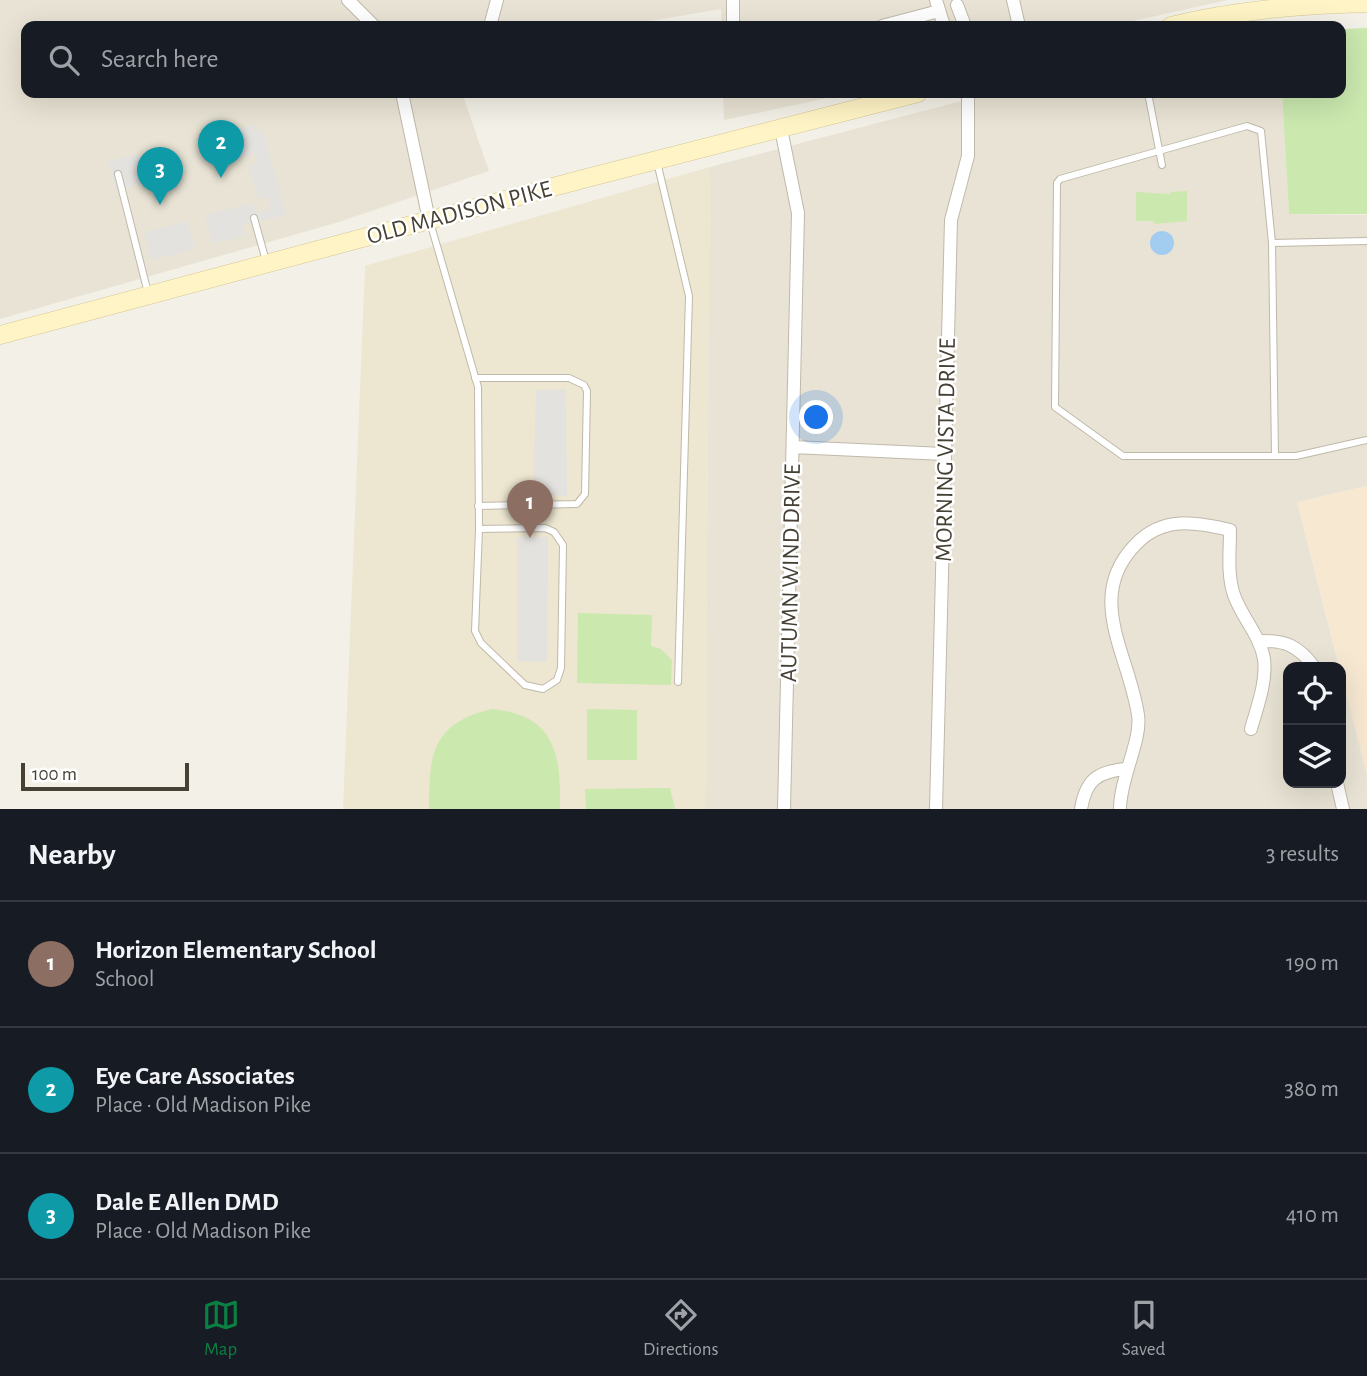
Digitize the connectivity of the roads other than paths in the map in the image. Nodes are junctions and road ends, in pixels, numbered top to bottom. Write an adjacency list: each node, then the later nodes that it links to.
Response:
1 (348, 0): 8 (street)
2 (497, 0): 9 (street)
3 (733, 0): 10 (street)
4 (1013, 0): 13 (street)
5 (956, 3): 7 (lane); 12 (street)
6 (1363, 4): 14 (main road)
7 (938, 5): 11 (street)
8 (369, 21)
9 (491, 21)
10 (733, 21)
11 (895, 21)
12 (963, 21)
13 (1018, 21)
14 (1192, 21)
15 (403, 98): 25 (street)
16 (899, 98): 19 (main road, OLD MADISON PIKE)
17 (968, 98): 34 (street, MORNING VISTA DRIVE)
18 (1149, 98): 20 (lane)
19 (781, 129): 21 (main road, OLD MADISON PIKE); 33 (street, AUTUMN WIND DRIVE)
20 (1160, 150): 22 (lane); 27 (lane); 35 (lane)
21 (656, 160): 25 (main road, OLD MADISON PIKE); 40 (lane)
22 (1162, 165)
23 (118, 174): 29 (lane)
24 (254, 218): 28 (lane)
25 (429, 220): 28 (main road, OLD MADISON PIKE); 31 (lane)
26 (1367, 241): 27 (lane)
27 (1272, 243): 35 (lane)
28 (266, 263): 29 (main road, OLD MADISON PIKE)
29 (149, 295): 30 (main road, OLD MADISON PIKE)
30 (0, 335)
31 (475, 377): 36 (lane); 36 (lane)
32 (1367, 440): 35 (lane)
33 (793, 447): 34 (street); 44 (street, AUTUMN WIND DRIVE)
34 (944, 454): 45 (street, MORNING VISTA DRIVE)
35 (1275, 456)
36 (478, 506): 37 (lane)
37 (479, 529): 37 (lane)
38 (1259, 641): 39 (street); 41 (street); 42 (street)
39 (1310, 662)
40 (678, 682)
41 (1251, 729)
42 (1125, 769): 46 (street); 47 (street)
43 (1338, 788): 48 (street)
44 (784, 809)
45 (936, 809)
46 (1081, 809)
47 (1120, 809)
48 (1343, 809)

